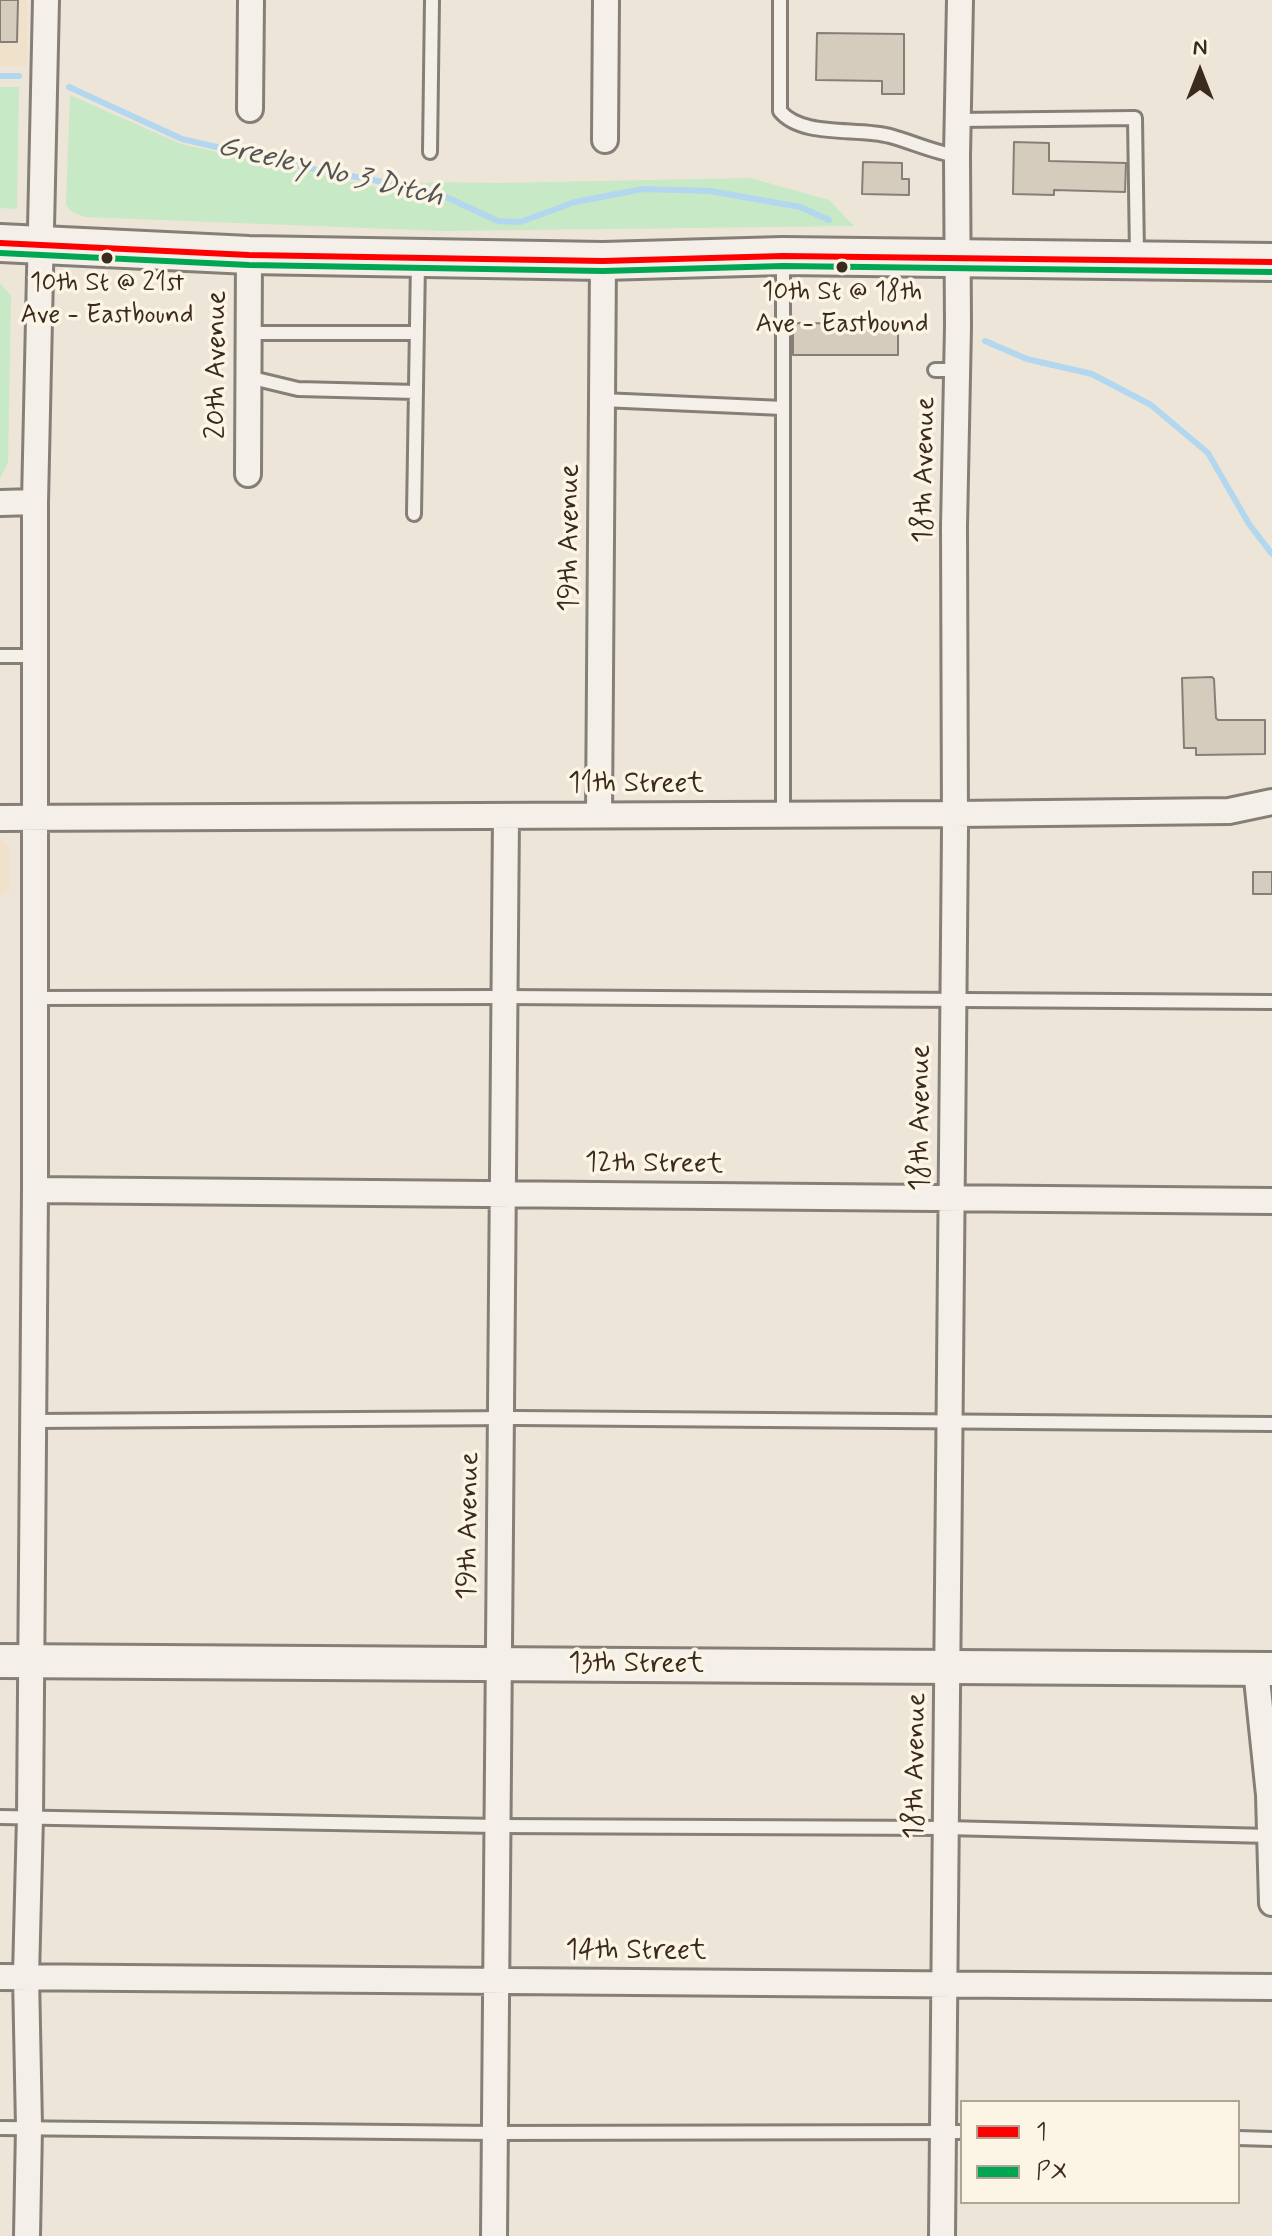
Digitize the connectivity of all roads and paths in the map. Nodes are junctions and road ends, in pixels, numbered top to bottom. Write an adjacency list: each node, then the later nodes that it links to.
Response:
1 (46, 0): 13 (street)
2 (251, 0): 7 (street)
3 (432, 0): 10 (lane)
4 (606, 0): 9 (street)
5 (780, 0): 11 (lane)
6 (960, 0): 8 (street, 18th Avenue)
7 (250, 109)
8 (957, 120): 11 (street, 18th Avenue); 19 (lane)
9 (605, 140)
10 (430, 152)
11 (957, 156): 17 (street, 18th Avenue)
12 (0, 243): 13 (main road)
13 (40, 246): 14 (main road); 28 (street)
14 (249, 255): 16 (main road); 21 (street, 20th Avenue)
15 (783, 256): 17 (main road); 18 (main road); 26 (lane)
16 (418, 258): 18 (main road); 22 (lane)
17 (958, 259): 19 (main road); 35 (street, 18th Avenue)
18 (603, 261): 25 (street, 19th Avenue)
19 (1137, 261): 20 (main road)
20 (1272, 262)
21 (249, 333): 22 (lane); 23 (street, 20th Avenue)
22 (417, 333): 24 (lane)
23 (248, 377): 24 (lane); 27 (street, 20th Avenue)
24 (416, 392): 30 (lane)
25 (602, 400): 26 (lane); 36 (street, 19th Avenue)
26 (783, 408): 34 (lane)
27 (248, 474)
28 (35, 502): 29 (street); 32 (street)
29 (0, 503)
30 (414, 514)
31 (0, 656): 32 (lane)
32 (35, 656): 39 (street)
33 (1272, 802): 35 (street, 11th Street)
34 (783, 814): 35 (street, 11th Street); 36 (street, 11th Street)
35 (955, 814): 42 (street, 18th Avenue)
36 (599, 815): 37 (street, 11th Street)
37 (506, 816): 39 (street, 11th Street); 40 (street, 19th Avenue)
38 (0, 818): 39 (street, 11th Street)
39 (34, 818): 41 (street)
40 (505, 997): 41 (lane); 42 (lane); 45 (street, 19th Avenue)
41 (33, 998): 44 (street)
42 (953, 999): 43 (lane); 46 (street, 18th Avenue)
43 (1272, 1002)
44 (35, 1190): 45 (street, 12th Street); 49 (street)
45 (503, 1193): 46 (street, 12th Street); 48 (street, 19th Avenue)
46 (952, 1198): 47 (street, 12th Street); 50 (street, 18th Avenue)
47 (1272, 1201)
48 (501, 1418): 49 (lane); 50 (lane); 53 (street, 19th Avenue)
49 (33, 1421): 52 (street)
50 (950, 1421): 51 (lane); 54 (street, 18th Avenue)
51 (1272, 1424)
52 (15, 1661): 53 (street, 13th Street); 57 (street)
53 (498, 1664): 54 (street, 13th Street); 58 (street, 19th Avenue)
54 (948, 1667): 55 (street, 13th Street); 59 (street, 18th Avenue)
55 (1264, 1669): 60 (street)
56 (0, 1817): 57 (lane)
57 (30, 1817): 58 (lane); 62 (street)
58 (497, 1826): 59 (lane); 64 (street, 19th Avenue)
59 (946, 1828): 60 (lane); 65 (street, 18th Avenue)
60 (1270, 1836): 61 (street)
61 (1272, 1903)
62 (26, 1976): 63 (street, 14th Street); 64 (street, 14th Street); 67 (street)
63 (0, 1977)
64 (496, 1981): 65 (street, 14th Street); 70 (street, 19th Avenue)
65 (945, 1985): 66 (street, 14th Street); 69 (street, 18th Avenue)
66 (1272, 1987)
67 (29, 2127): 68 (lane); 70 (lane); 73 (street)
68 (0, 2128)
69 (953, 2132): 70 (lane); 75 (street, 18th Avenue)
70 (495, 2133): 74 (street, 19th Avenue)
71 (1240, 2138): 72 (lane)
72 (1272, 2139)
73 (27, 2236)
74 (494, 2236)
75 (942, 2236)

